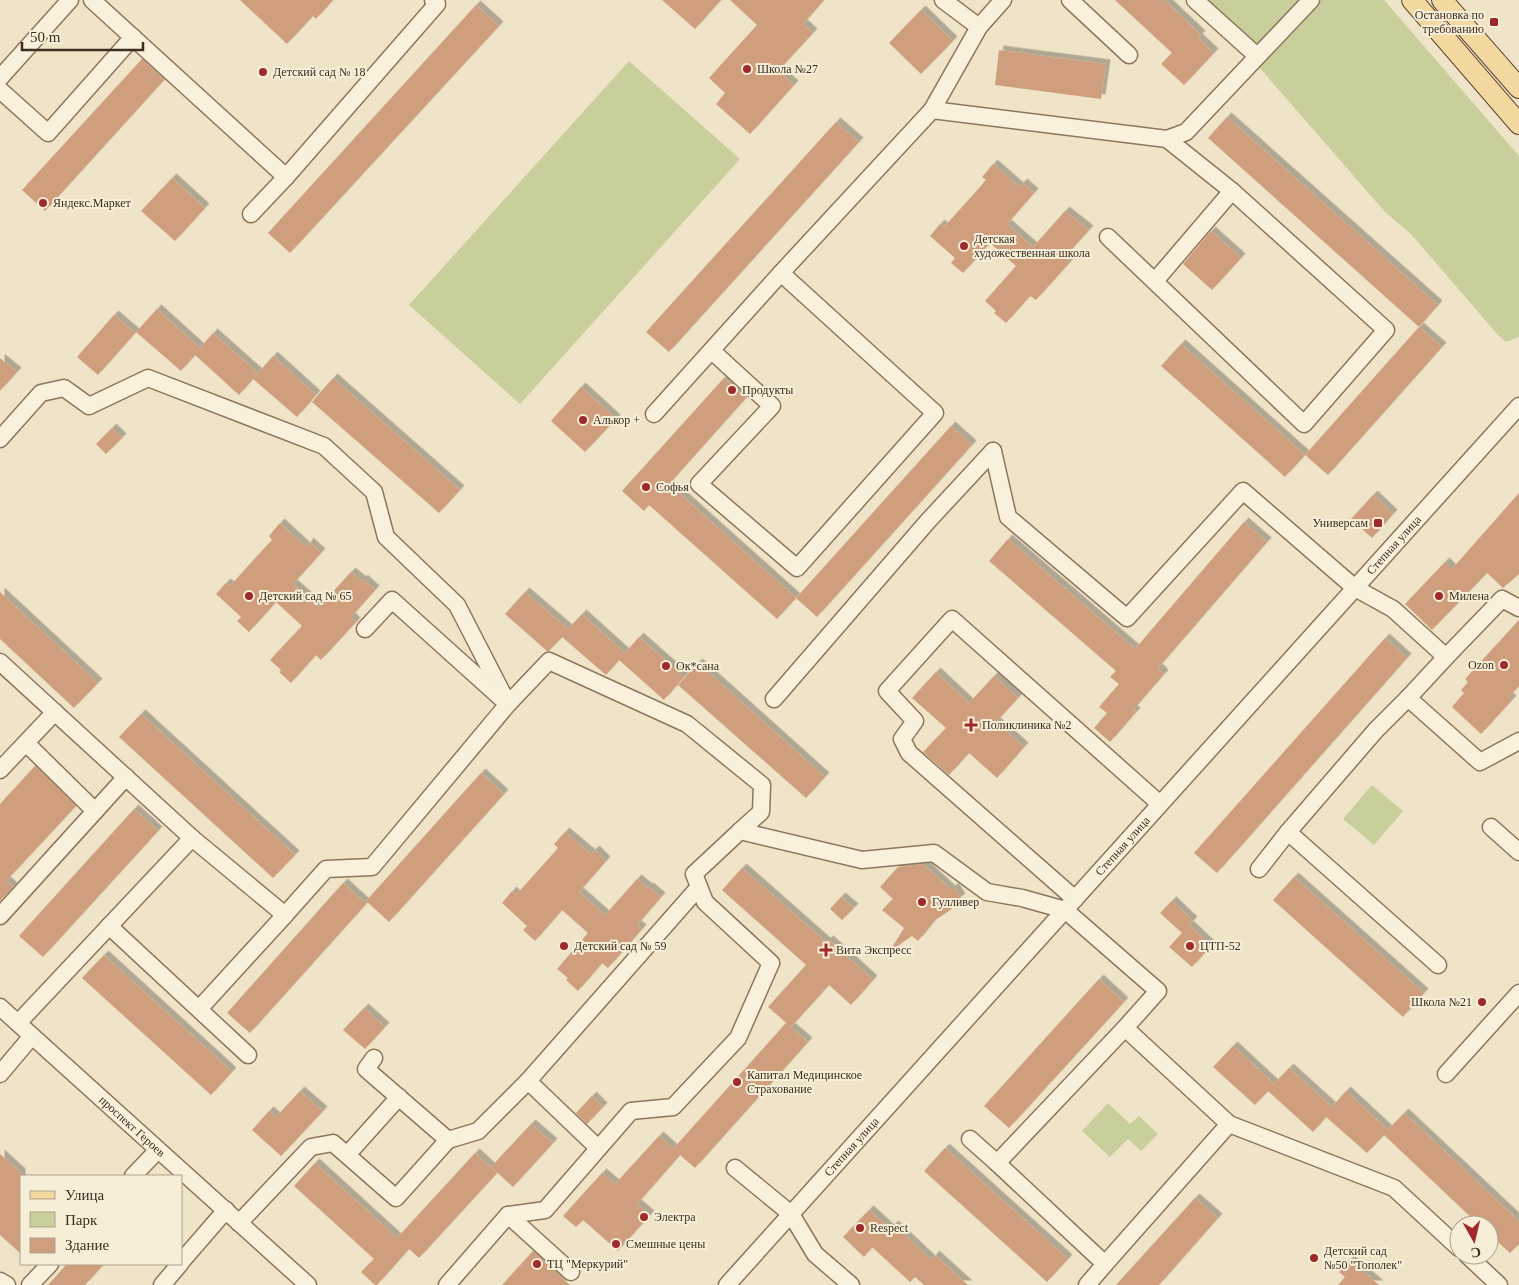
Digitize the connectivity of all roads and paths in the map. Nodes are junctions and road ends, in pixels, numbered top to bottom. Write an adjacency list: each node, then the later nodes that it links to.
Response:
1 (70, 0): 15 (street)
2 (92, 0): 12 (street)
3 (433, 0): 21 (street)
4 (943, 0): 11 (street)
5 (1003, 0): 11 (street)
6 (1070, 0): 13 (street)
7 (1195, 0): 14 (street)
8 (1310, 0): 14 (street)
9 (1412, 0): 19 (main road)
10 (1442, 0): 16 (main road)
11 (979, 27): 18 (street)
12 (133, 37): 17 (street); 21 (street)
13 (1129, 55)
14 (1257, 56): 20 (street)
15 (0, 78)
16 (1519, 88)
17 (0, 90)
18 (932, 110): 20 (street); 25 (street)
19 (1519, 124)
20 (1167, 139): 22 (street)
21 (286, 177): 23 (street)
22 (1232, 192): 26 (street); 26 (street)
23 (251, 214)
24 (1108, 238): 26 (street)
25 (781, 273): 27 (street); 27 (street)
26 (1155, 281)
27 (712, 351): 29 (street)
28 (1519, 406): 31 (street, Степная улица)
29 (654, 414)
30 (0, 440): 38 (street)
31 (1355, 588): 34 (street); 37 (street); 44 (street, Степная улица)
32 (1519, 608): 34 (street)
33 (365, 629): 38 (street)
34 (1446, 657): 36 (street)
35 (0, 662): 39 (street)
36 (1408, 698): 40 (street); 48 (street)
37 (774, 699)
38 (508, 704): 47 (street); 54 (street)
39 (55, 712): 41 (street); 43 (street)
40 (1519, 741)
41 (26, 743): 42 (street); 45 (street)
42 (0, 770)
43 (126, 777): 45 (street); 49 (street)
44 (1160, 804): 53 (street, Степная улица); 53 (street)
45 (95, 811): 55 (street)
46 (1491, 827): 50 (street)
47 (740, 831): 52 (street); 53 (street)
48 (1288, 832): 51 (street); 57 (street)
49 (192, 838): 54 (street); 56 (street)
50 (1519, 852)
51 (1258, 869)
52 (699, 887): 68 (street); 73 (street)
53 (1070, 904): 62 (street); 80 (street, Степная улица)
54 (285, 915): 60 (street)
55 (0, 916)
56 (109, 926): 60 (street); 61 (street)
57 (1438, 965)
58 (1519, 993): 67 (street)
59 (0, 1007): 61 (street, проспект Героев)
60 (199, 1009): 64 (street)
61 (18, 1023): 63 (street, проспект Героев)
62 (1125, 1028): 70 (street); 76 (street)
63 (32, 1036): 66 (street); 74 (street, проспект Героев)
64 (248, 1055)
65 (374, 1058): 69 (street)
66 (0, 1074)
67 (1446, 1074)
68 (528, 1081): 71 (street); 73 (street)
69 (399, 1097): 71 (street); 75 (street)
70 (1229, 1124): 83 (street); 85 (street)
71 (448, 1140): 75 (street)
72 (970, 1140): 76 (street)
73 (598, 1148): 81 (street)
74 (158, 1150): 78 (street); 79 (street, проспект Героев)
75 (347, 1155): 82 (street)
76 (997, 1163): 85 (street)
77 (735, 1168): 80 (street)
78 (134, 1175)
79 (226, 1210): 82 (street, проспект Героев); 84 (street)
80 (790, 1214): 96 (street, Степная улица); 97 (street)
81 (508, 1215): 89 (street); 95 (street)
82 (240, 1223): 94 (street, проспект Героев)
83 (1449, 1239)
84 (182, 1262)
85 (1105, 1264): 98 (street)
86 (49, 1265): 92 (street)
87 (179, 1265): 93 (street)
88 (1478, 1265): 99 (street)
89 (571, 1272)
90 (0, 1281): 91 (street)
91 (7, 1285)
92 (30, 1285)
93 (162, 1285)
94 (308, 1285)
95 (446, 1285)
96 (727, 1285)
97 (851, 1285)
98 (1087, 1285)
99 (1499, 1285)

